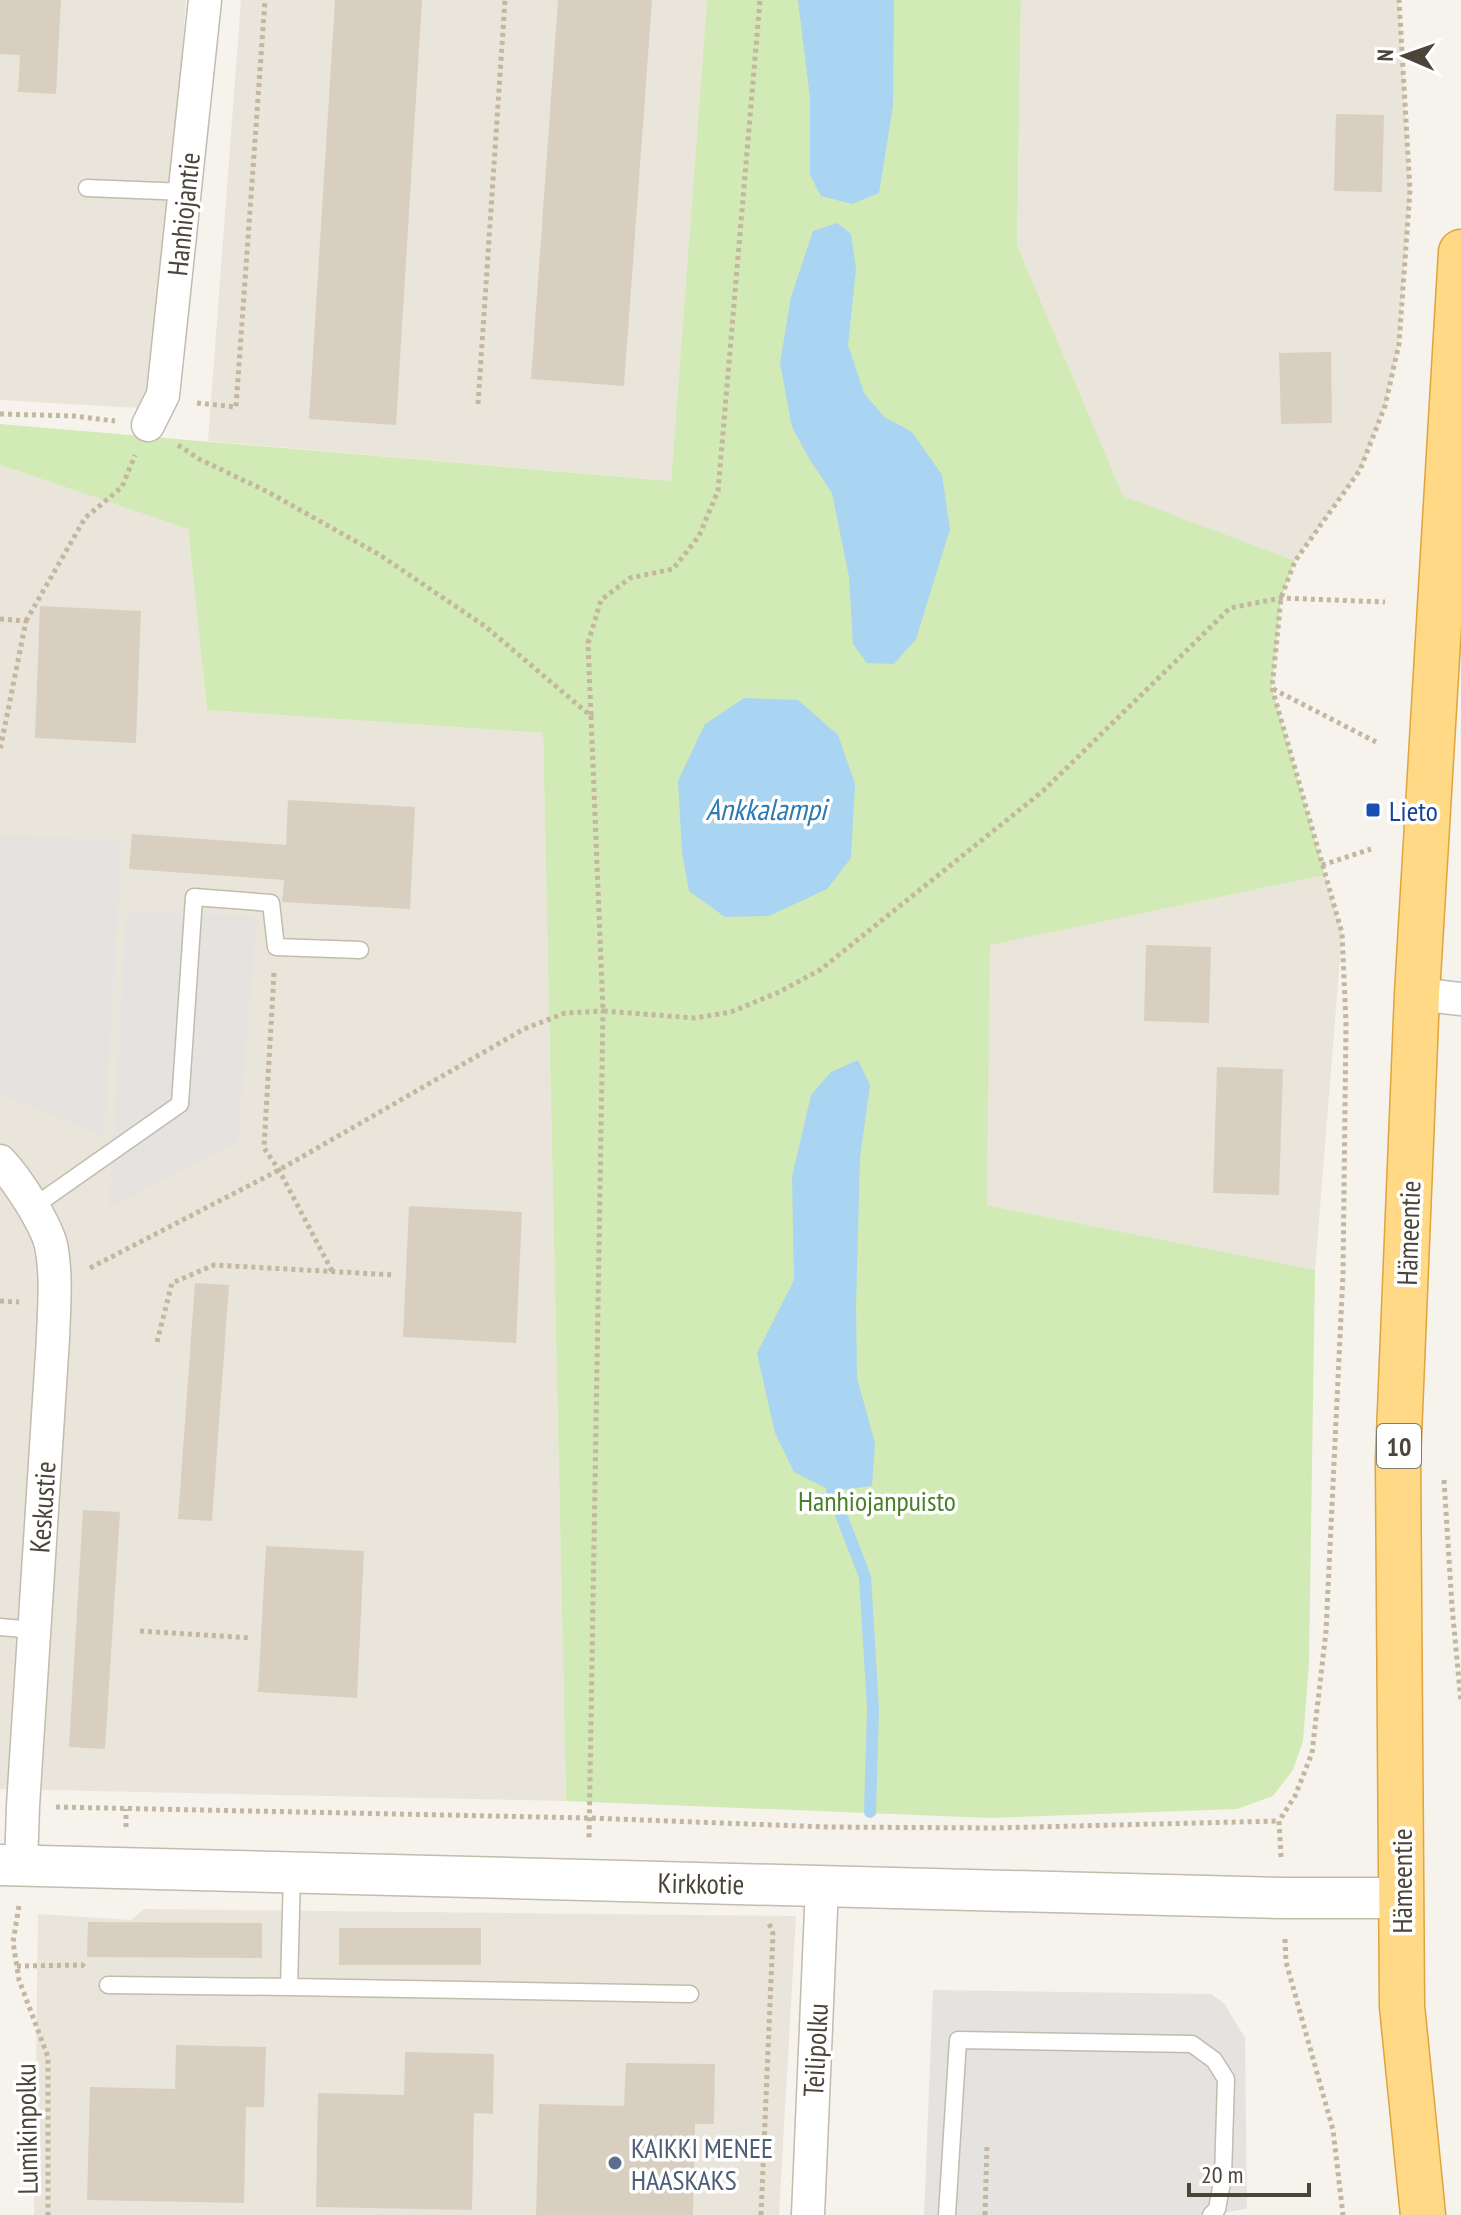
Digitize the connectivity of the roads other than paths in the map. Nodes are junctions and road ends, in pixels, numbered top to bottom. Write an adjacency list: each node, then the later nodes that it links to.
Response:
1 (205, 0): 3 (street, Hanhiojantie)
2 (87, 188): 3 (lane)
3 (186, 192): 5 (street, Hanhiojantie)
4 (1461, 252): 7 (highway, Hämeentie / 10)
5 (148, 425)
6 (360, 950): 10 (lane)
7 (1417, 994): 8 (street); 16 (highway, Hämeentie / 10)
8 (1461, 999)
9 (0, 1161): 10 (street, Keskustie)
10 (33, 1207): 12 (street, Keskustie)
11 (0, 1627): 12 (lane)
12 (34, 1630): 14 (street, Keskustie)
13 (292, 1873): 14 (street, Kirkkotie); 15 (street, Kirkkotie); 18 (lane)
14 (14, 1878)
15 (822, 1886): 16 (street, Kirkkotie); 21 (street, Teilipolku)
16 (1401, 1898): 23 (highway, Hämeentie / 10)
17 (108, 1985): 18 (lane)
18 (289, 1987): 19 (lane)
19 (690, 1994)
20 (1217, 2213): 22 (lane)
21 (808, 2215)
22 (947, 2215)
23 (1423, 2215)

